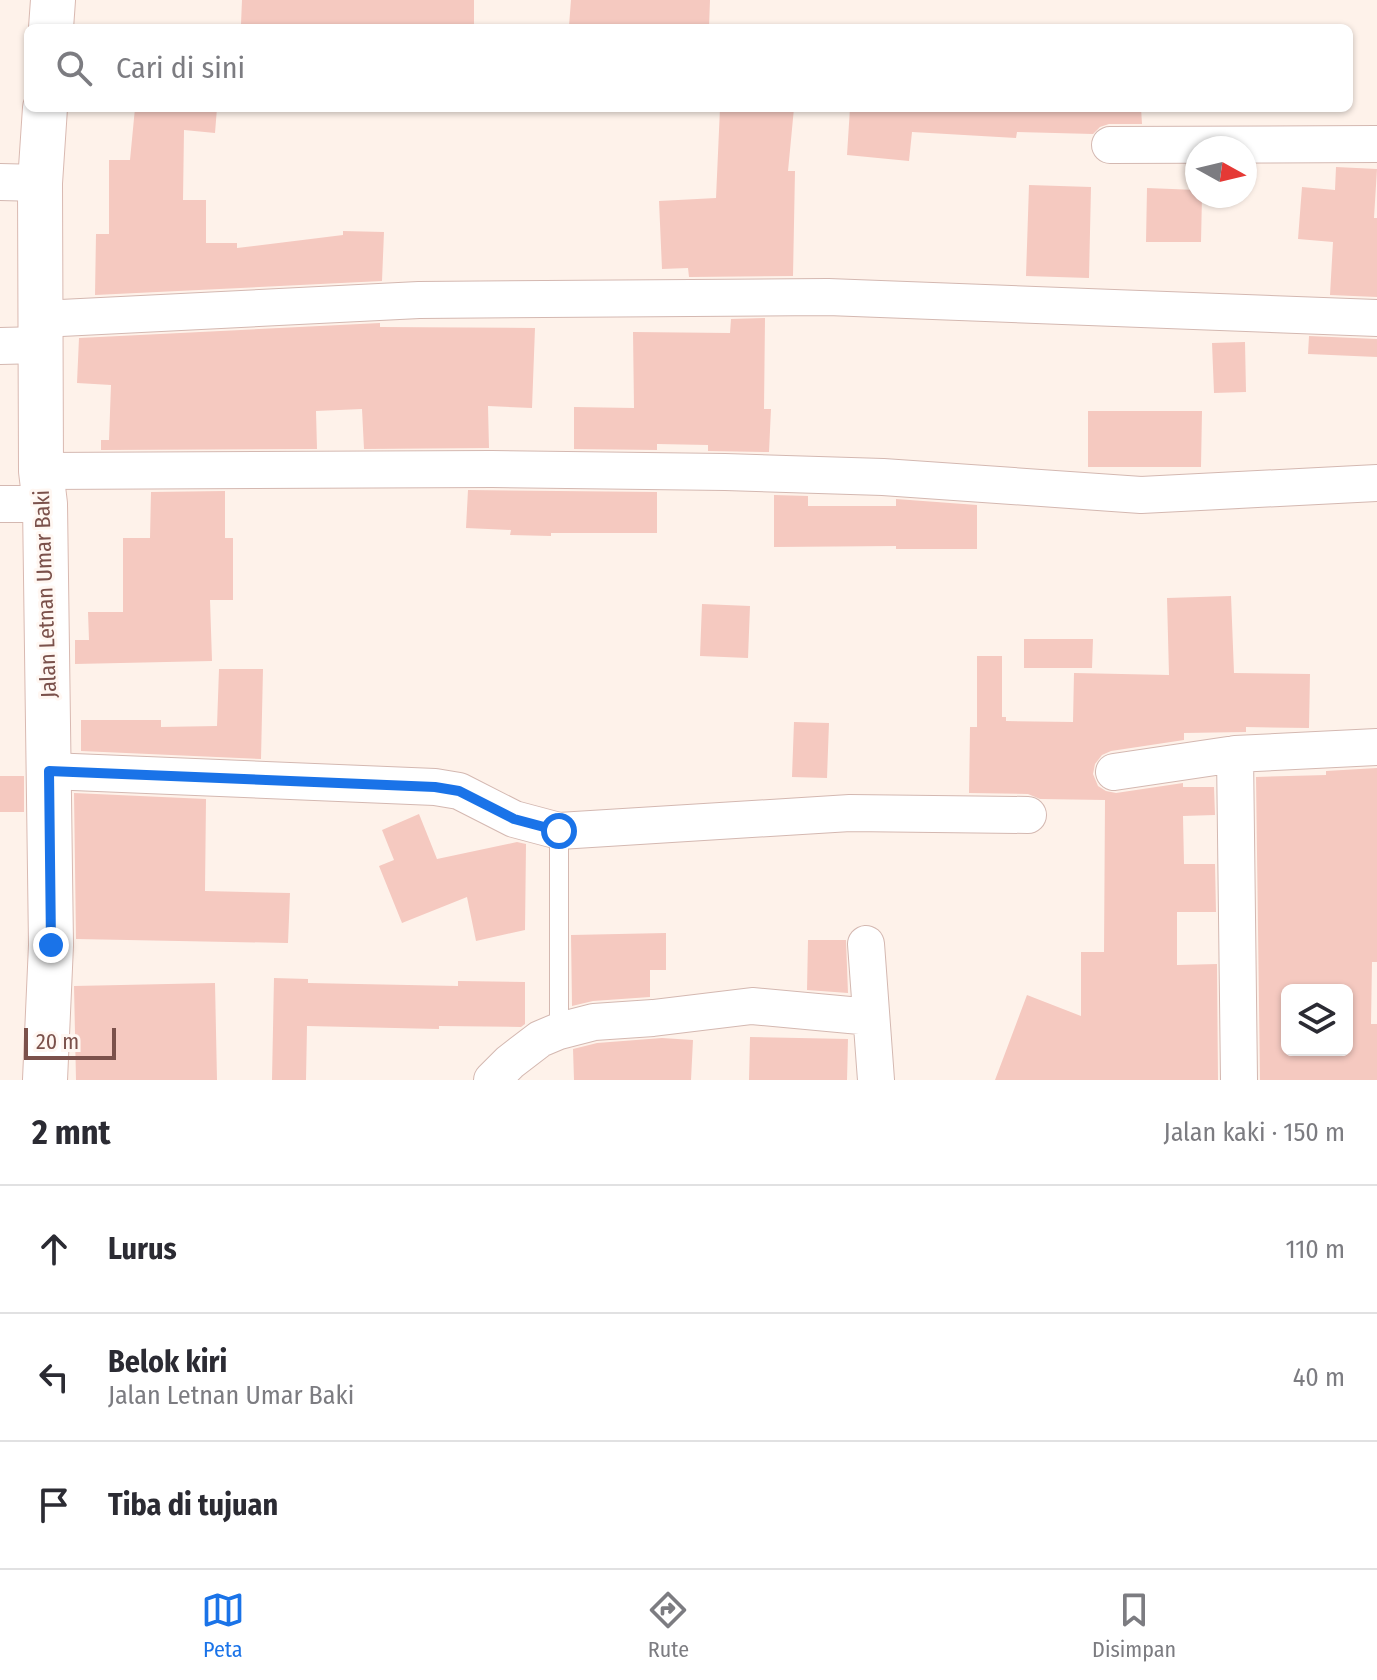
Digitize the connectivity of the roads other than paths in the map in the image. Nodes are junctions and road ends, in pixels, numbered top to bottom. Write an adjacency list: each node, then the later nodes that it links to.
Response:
1 (53, 0): 2 (street)
2 (51, 24)
3 (44, 112): 6 (street, Jalan Letnan Umar Baki)
4 (1377, 144): 5 (street)
5 (1110, 145)
6 (20, 182): 8 (street, Jalan Letnan Umar Baki)
7 (1377, 318): 8 (street)
8 (27, 337): 10 (street, Jalan Letnan Umar Baki)
9 (1377, 483): 10 (street)
10 (43, 488): 11 (street); 14 (street, Jalan Letnan Umar Baki)
11 (0, 504)
12 (1377, 747): 13 (street)
13 (1235, 754): 15 (street); 24 (street)
14 (49, 771): 17 (street); 21 (street, Jalan Letnan Umar Baki)
15 (1114, 772)
16 (1028, 815): 17 (street)
17 (559, 831): 20 (lane)
18 (866, 944): 19 (street)
19 (871, 1017): 20 (street); 23 (street)
20 (559, 1031): 22 (street)
21 (45, 1080)
22 (492, 1080)
23 (876, 1080)
24 (1239, 1080)

